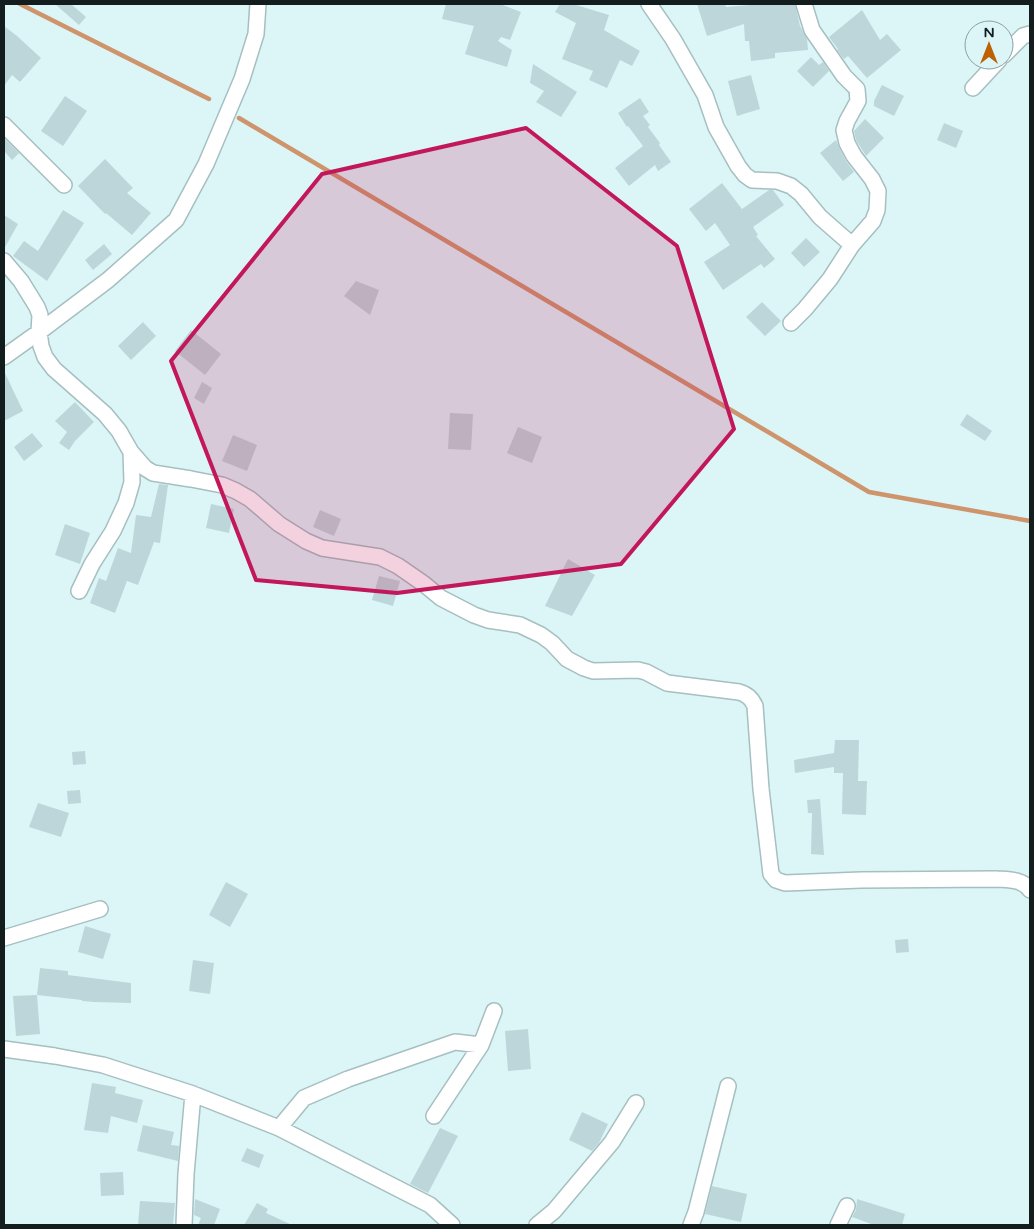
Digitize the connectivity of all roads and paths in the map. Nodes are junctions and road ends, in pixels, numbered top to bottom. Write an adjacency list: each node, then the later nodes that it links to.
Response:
1 (258, 4): 13 (street)
2 (649, 4): 10 (street)
3 (804, 4): 10 (street)
4 (1030, 34): 5 (street)
5 (1014, 45)
6 (990, 70): 7 (street)
7 (973, 88)
8 (4, 125): 9 (street)
9 (64, 184)
10 (852, 245): 12 (street)
11 (4, 260): 13 (street)
12 (791, 323)
13 (39, 332): 14 (street); 15 (street)
14 (4, 357)
15 (131, 452): 16 (street); 17 (street)
16 (79, 591)
17 (1030, 890)
18 (100, 909): 19 (street)
19 (4, 938)
20 (494, 1011): 21 (street)
21 (481, 1045): 26 (street); 27 (street)
22 (4, 1050): 24 (street)
23 (728, 1086): 32 (street)
24 (193, 1094): 27 (street); 29 (street)
25 (636, 1103): 31 (street)
26 (434, 1116)
27 (279, 1128): 30 (street)
28 (847, 1206): 33 (street)
29 (184, 1225)
30 (452, 1225)
31 (537, 1225)
32 (691, 1225)
33 (838, 1225)

